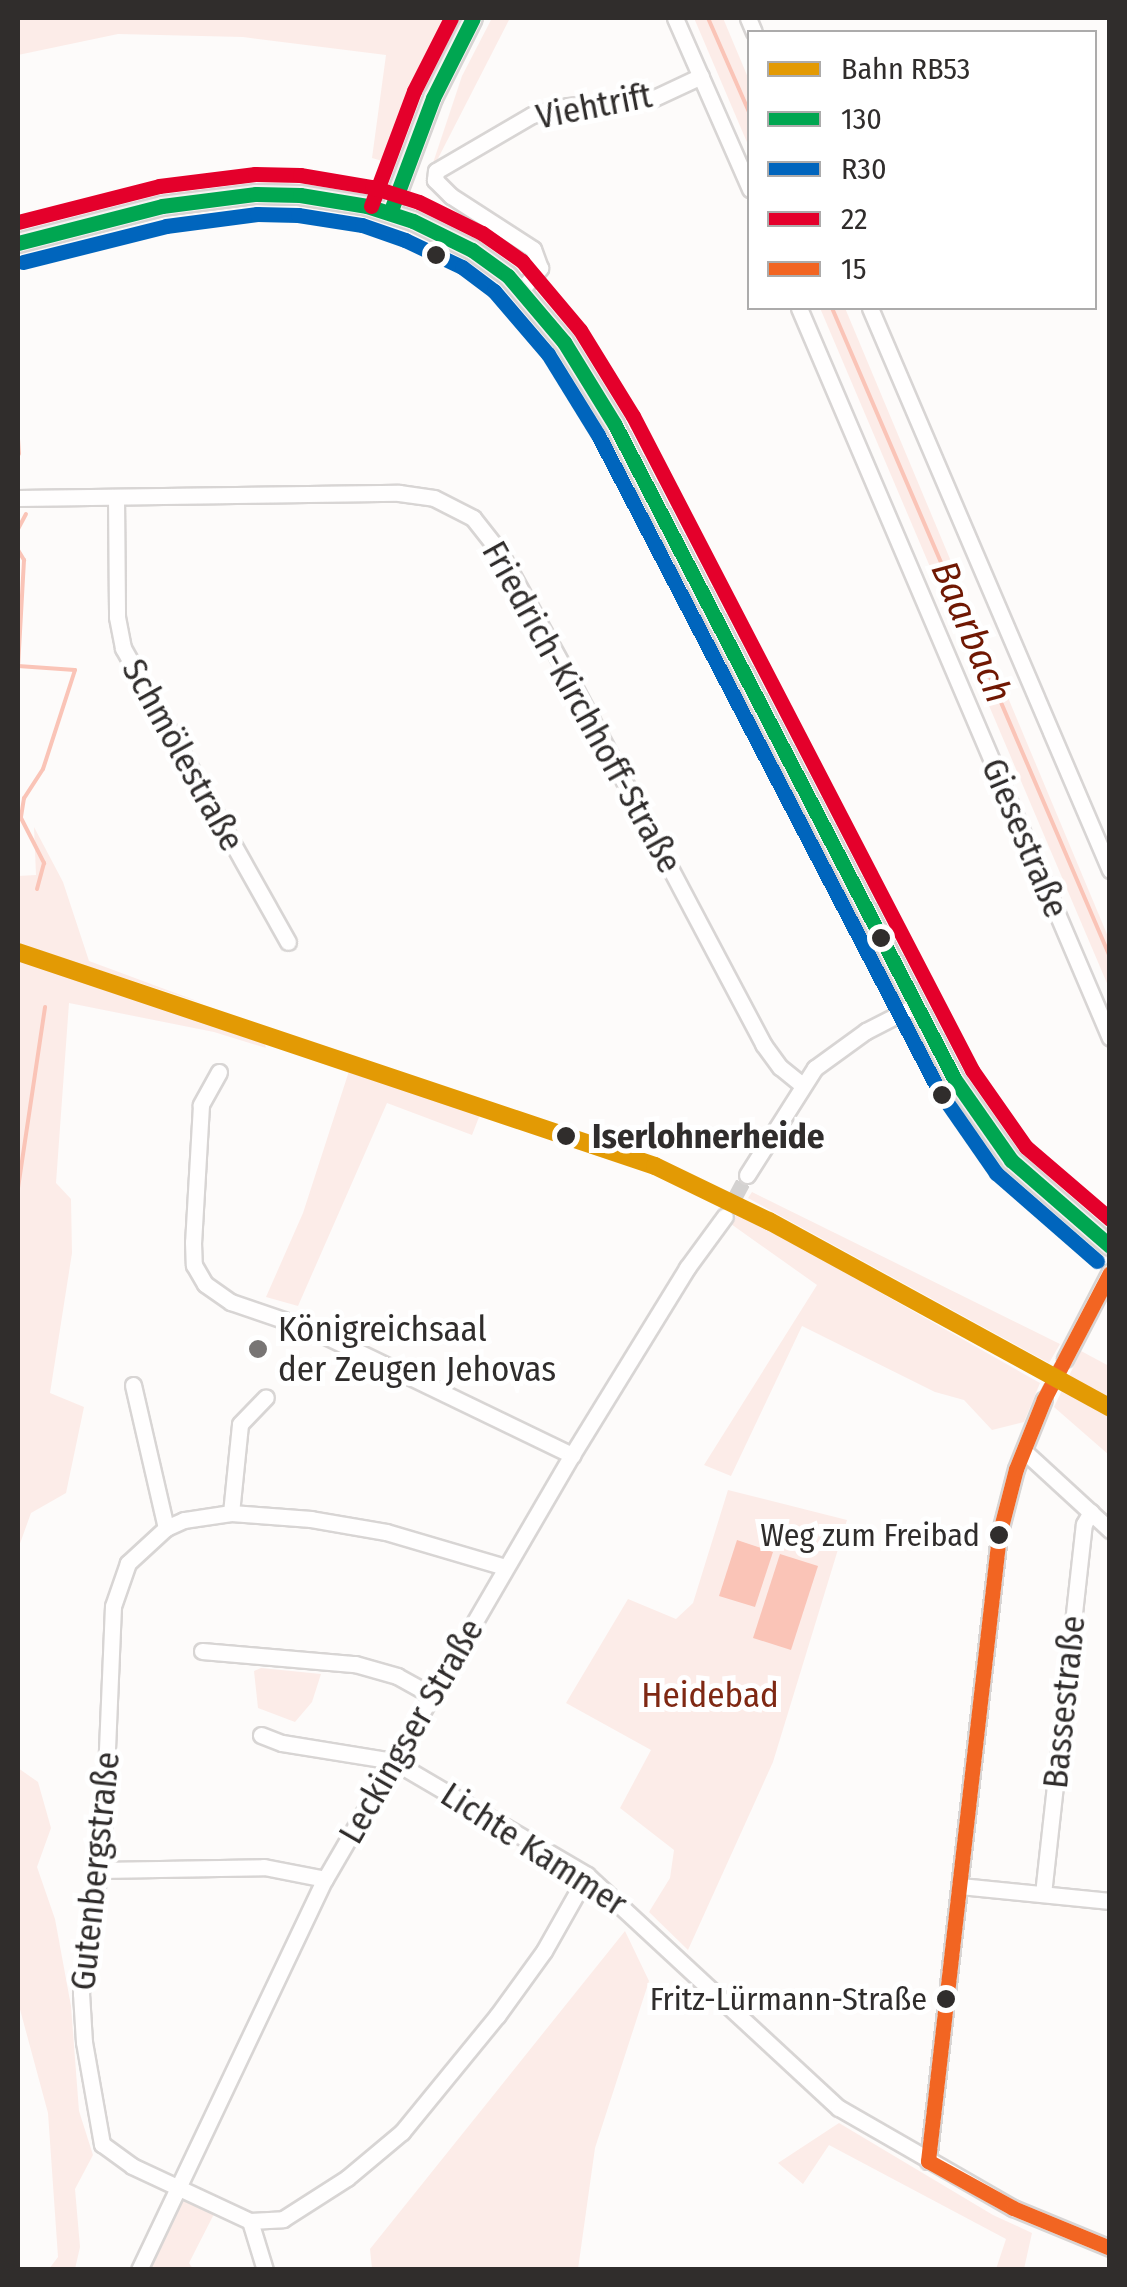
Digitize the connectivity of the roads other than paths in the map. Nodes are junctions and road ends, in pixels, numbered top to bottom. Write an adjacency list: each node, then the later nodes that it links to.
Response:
1 (472, 18): 5 (main road)
2 (676, 18): 3 (street)
3 (701, 76): 4 (street); 7 (street, Viehtrift)
4 (747, 182)
5 (390, 213): 6 (main road); 7 (main road)
6 (18, 243)
7 (522, 289): 14 (main road)
8 (800, 310): 15 (street, Giesestraße)
9 (871, 310): 12 (street, Giesestraße)
10 (116, 497): 11 (street, Friedrich-Kirchhoff-Straße); 13 (street, Schmölestraße); 17 (street, Friedrich-Kirchhoff-Straße)
11 (18, 498)
12 (1110, 870)
13 (288, 942)
14 (913, 1006): 17 (street); 20 (main road)
15 (1110, 1038)
16 (219, 1072): 27 (street)
17 (802, 1085): 18 (street)
18 (748, 1175)
19 (725, 1216): 27 (street, Leckingser Straße)
20 (1110, 1246)
21 (1110, 1272): 22 (street)
22 (1065, 1359)
23 (133, 1385): 30 (street)
24 (266, 1396): 29 (street)
25 (1044, 1399): 26 (street)
26 (1024, 1451): 28 (street); 40 (street)
27 (572, 1455): 32 (street, Leckingser Straße)
28 (1091, 1512): 31 (street); 41 (street, Bassestraße)
29 (232, 1513): 30 (street, Gutenbergstraße); 32 (street, Gutenbergstraße)
30 (166, 1528): 37 (street, Gutenbergstraße)
31 (1110, 1530)
32 (505, 1568): 34 (street, Leckingser Straße)
33 (202, 1651): 34 (street)
34 (431, 1695): 36 (street, Leckingser Straße)
35 (261, 1735): 36 (street)
36 (393, 1761): 38 (street, Lichte Kammer); 39 (street, Leckingser Straße)
37 (100, 1870): 39 (street); 44 (street, Gutenbergstraße)
38 (587, 1875): 43 (street, Lichte Kammer); 45 (street)
39 (325, 1879): 44 (street, Leckingser Straße)
40 (960, 1886): 41 (street); 43 (street)
41 (1043, 1894): 42 (street)
42 (1110, 1901)
43 (928, 2162): 46 (street, Lichte Kammer)
44 (178, 2187): 45 (street, Gutenbergstraße); 47 (street, Leckingser Straße)
45 (250, 2222): 48 (street)
46 (1110, 2248)
47 (140, 2270)
48 (266, 2270)

